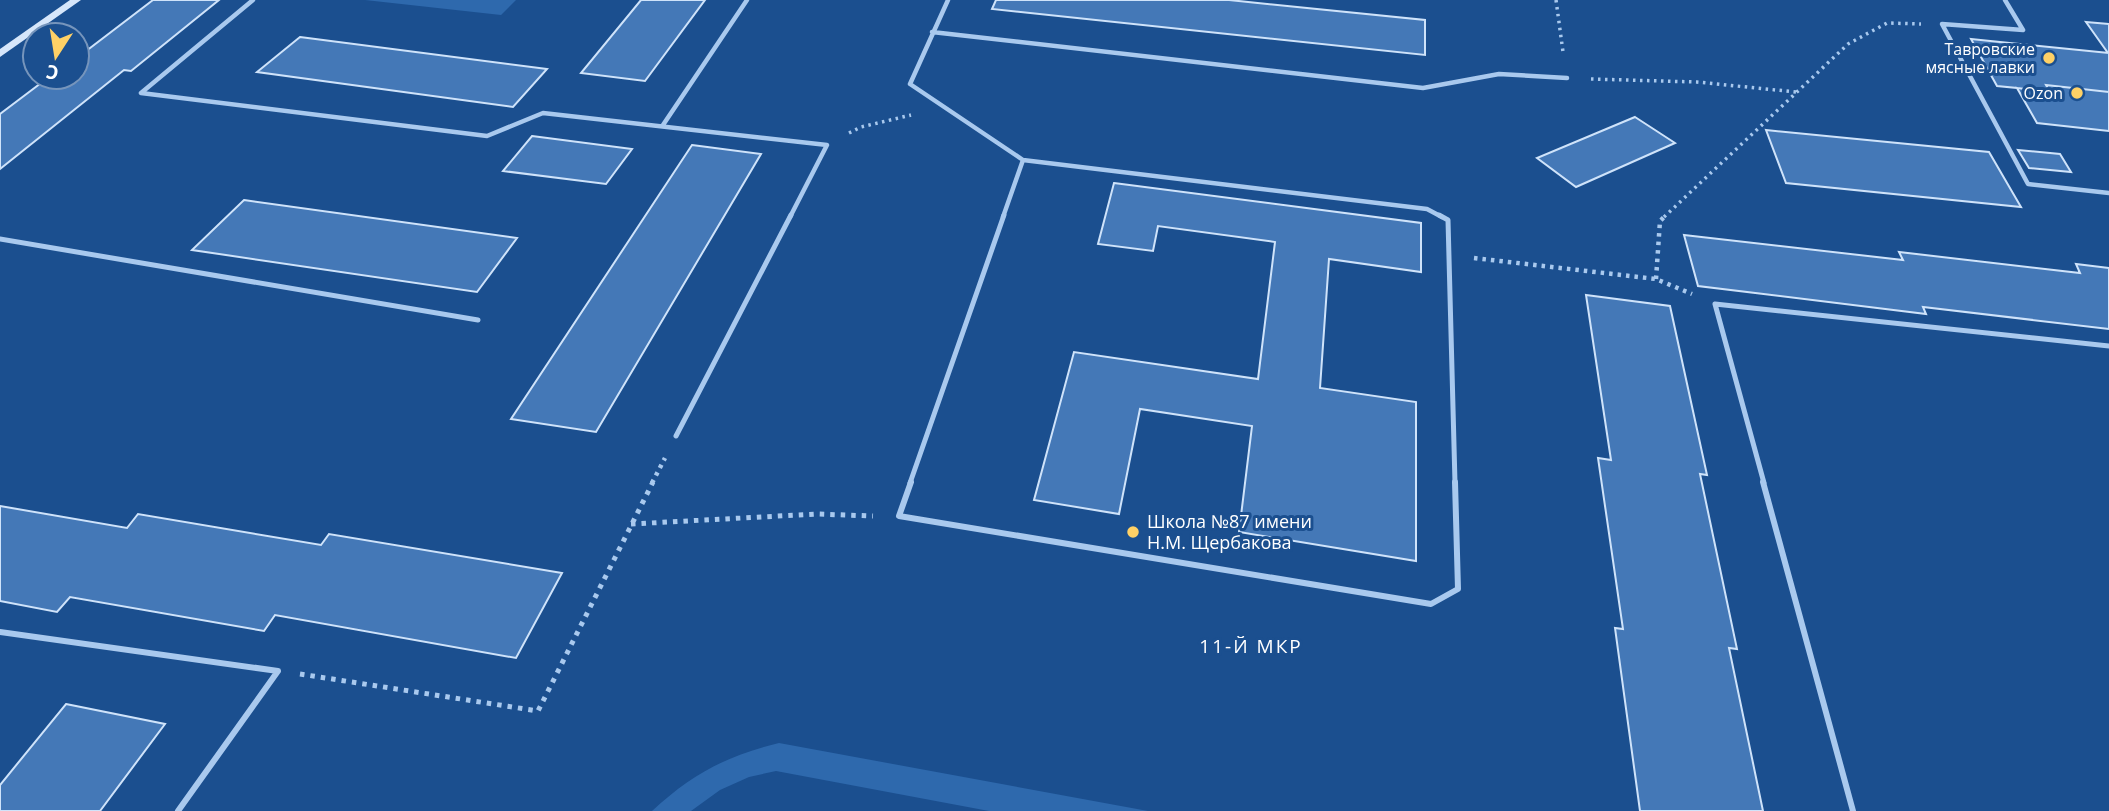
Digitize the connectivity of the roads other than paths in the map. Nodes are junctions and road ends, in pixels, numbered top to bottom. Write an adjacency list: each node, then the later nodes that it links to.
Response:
1 (76, 0): 7 (street)
2 (253, 0): 9 (lane)
3 (747, 0): 9 (lane)
4 (948, 0): 6 (lane)
5 (2005, 0): 11 (lane)
6 (932, 33): 8 (lane); 10 (lane)
7 (2, 51)
8 (1567, 78)
9 (663, 125): 15 (lane)
10 (1023, 160): 10 (lane)
11 (2109, 193)
12 (0, 239): 13 (lane)
13 (478, 320)
14 (2109, 346): 18 (lane)
15 (676, 436)
16 (0, 632): 17 (lane)
17 (178, 811)
18 (1853, 811)

